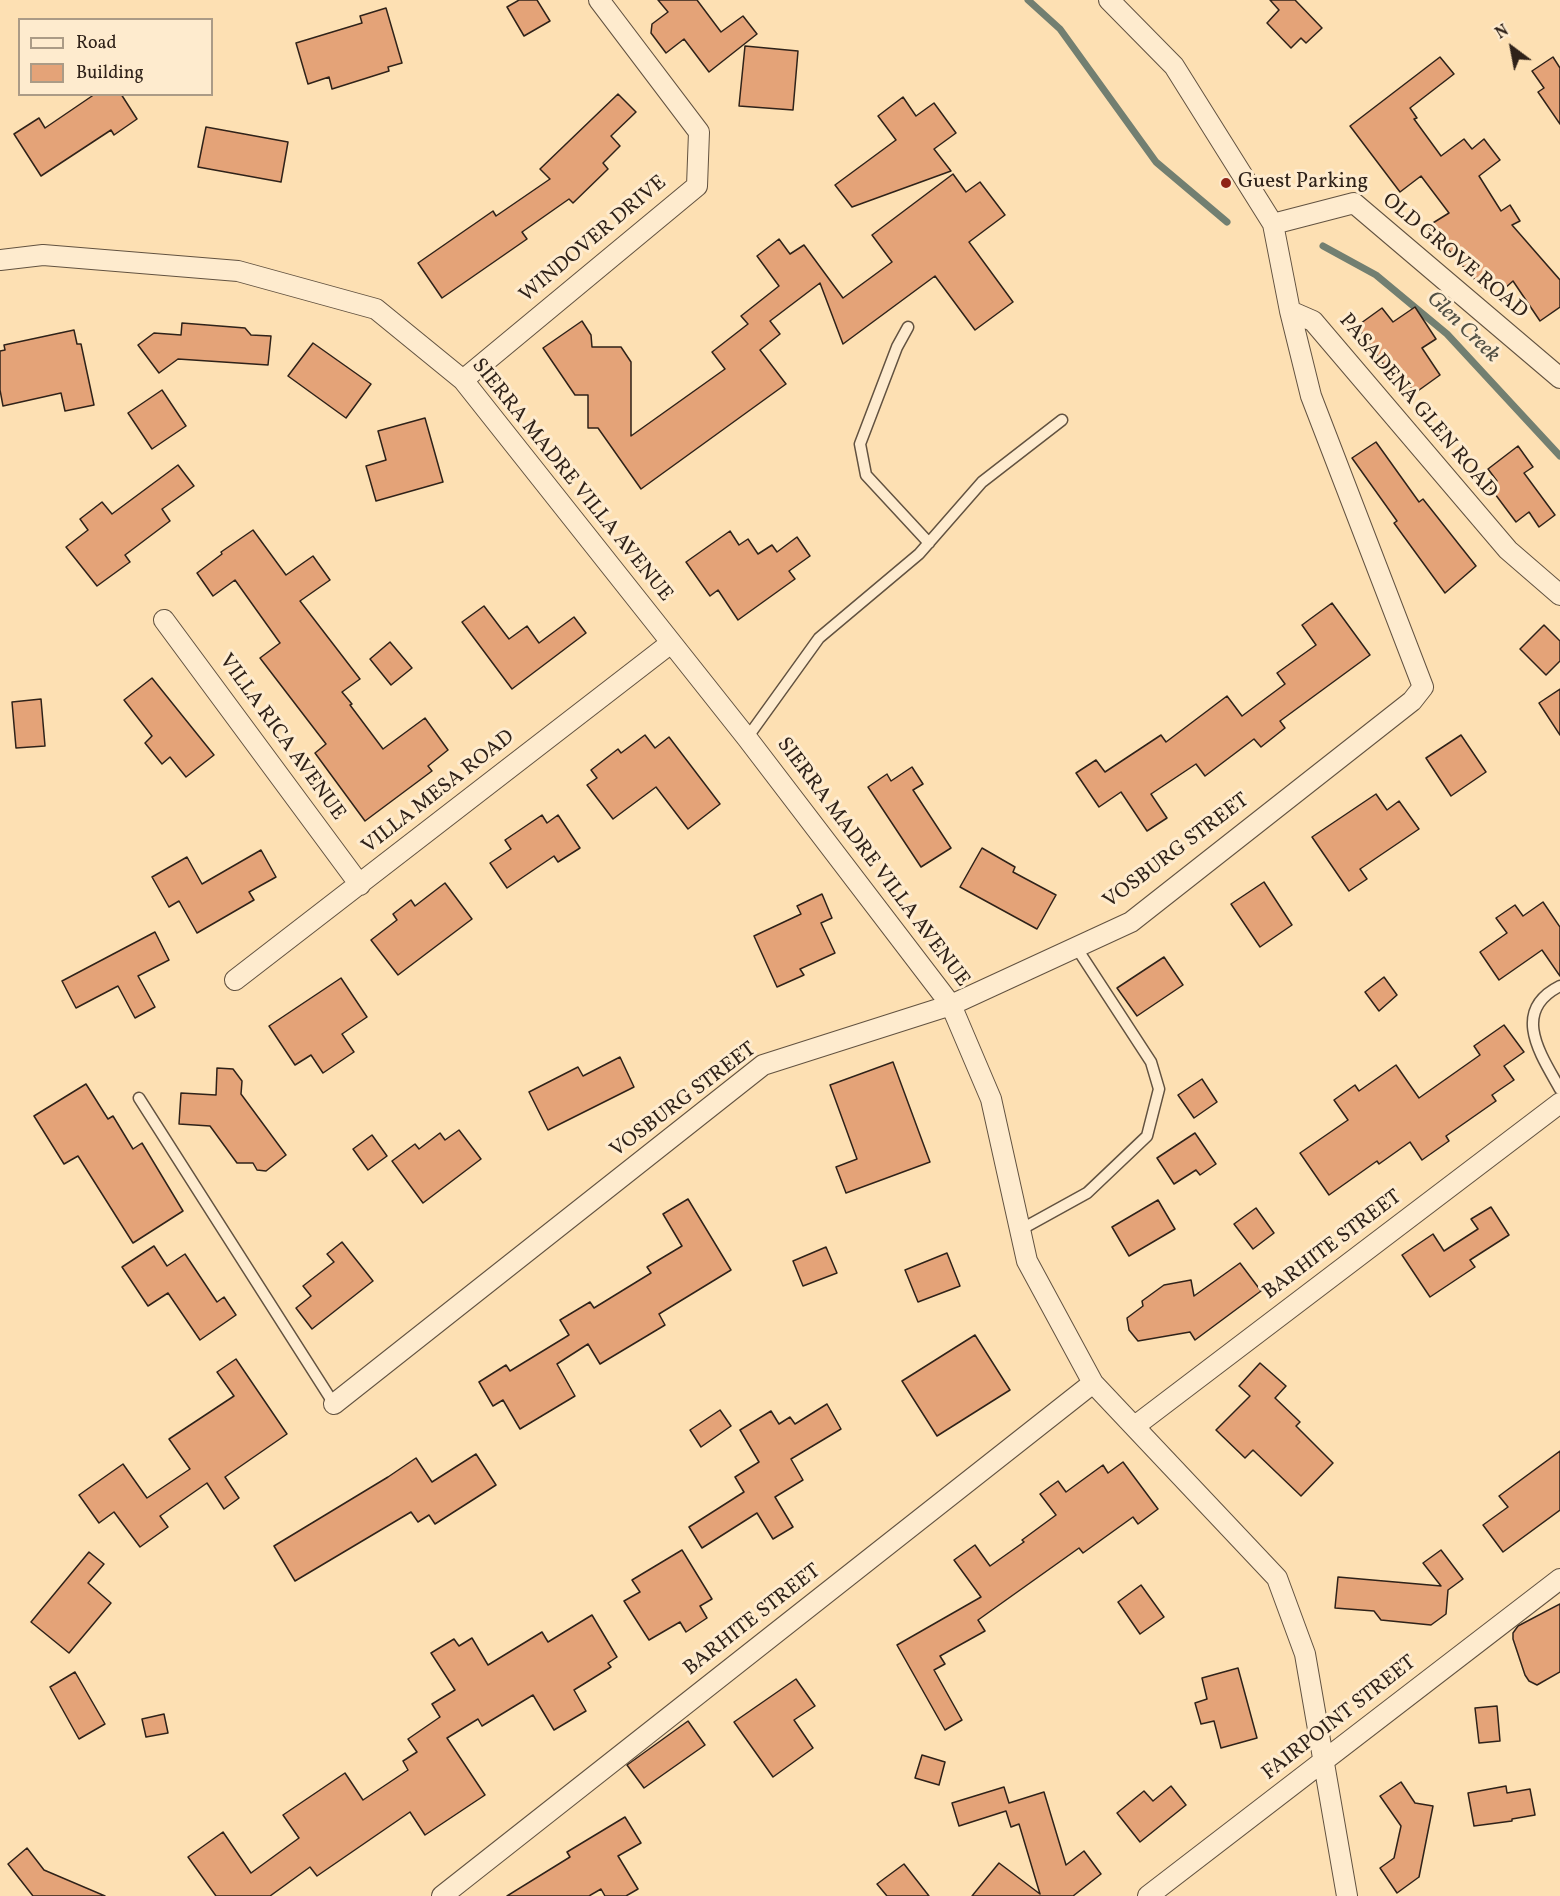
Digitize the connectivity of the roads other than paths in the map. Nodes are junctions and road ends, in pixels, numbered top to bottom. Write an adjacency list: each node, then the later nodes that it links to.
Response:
1 (599, 0): 8 (street, WINDOVER DRIVE)
2 (1109, 0): 3 (street)
3 (1274, 224): 5 (street); 7 (street, OLD GROVE ROAD)
4 (0, 260): 8 (street, SIERRA MADRE VILLA AVENUE)
5 (1290, 311): 11 (street, PASADENA GLEN ROAD); 16 (street, VOSBURG STREET)
6 (908, 327): 10 (lane)
7 (1560, 378)
8 (463, 380): 13 (street, SIERRA MADRE VILLA AVENUE)
9 (1062, 420): 10 (lane)
10 (929, 543): 14 (lane)
11 (1560, 595)
12 (164, 620): 15 (street, VILLA RICA AVENUE)
13 (671, 643): 14 (street, SIERRA MADRE VILLA AVENUE); 15 (street, VILLA MESA ROAD)
14 (747, 738): 19 (street, SIERRA MADRE VILLA AVENUE)
15 (360, 885): 17 (street, VILLA MESA ROAD)
16 (1076, 947): 19 (street, VOSBURG STREET); 23 (lane)
17 (235, 980)
18 (1560, 986): 20 (lane)
19 (951, 1005): 23 (street, SIERRA MADRE VILLA AVENUE); 25 (street, VOSBURG STREET)
20 (1560, 1089)
21 (139, 1098): 25 (lane)
22 (1560, 1103): 26 (street, BARHITE STREET)
23 (1020, 1230): 24 (street, SIERRA MADRE VILLA AVENUE)
24 (1093, 1383): 26 (street, SIERRA MADRE VILLA AVENUE); 29 (street, BARHITE STREET)
25 (334, 1404)
26 (1135, 1426): 28 (street, SIERRA MADRE VILLA AVENUE)
27 (1560, 1579): 28 (street, FAIRPOINT STREET)
28 (1323, 1763): 30 (street, FAIRPOINT STREET); 31 (street, SIERRA MADRE VILLA AVENUE)
29 (442, 1896)
30 (1148, 1896)
31 (1347, 1896)

